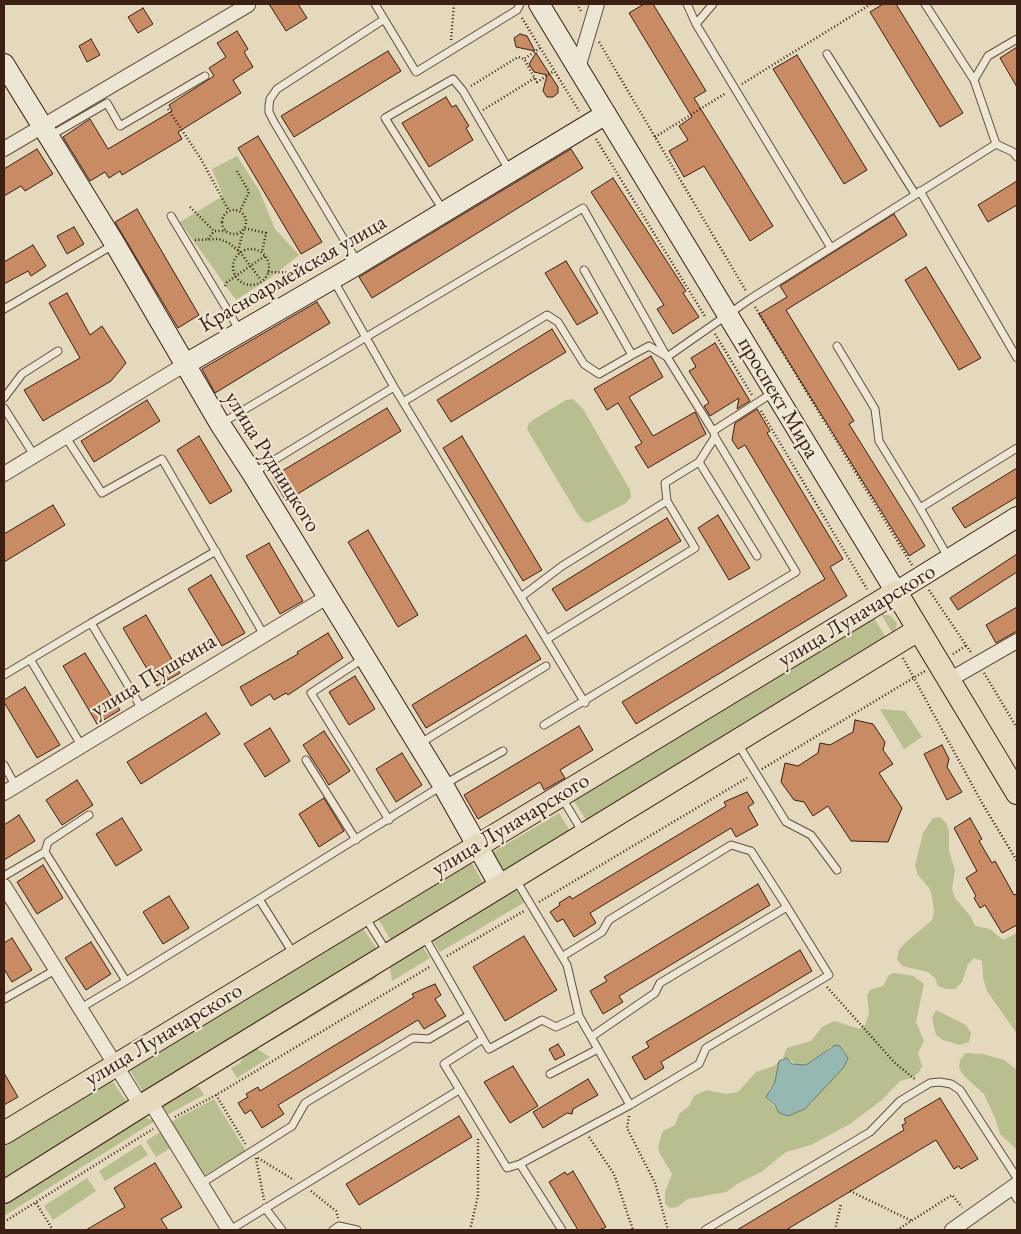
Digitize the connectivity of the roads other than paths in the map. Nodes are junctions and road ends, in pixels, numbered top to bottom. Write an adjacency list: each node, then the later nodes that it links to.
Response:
1 (375, 4): 9 (lane)
2 (539, 4): 14 (street, проспект Мира)
3 (597, 4): 14 (street)
4 (687, 4): 10 (lane)
5 (713, 4): 10 (lane)
6 (925, 4): 16 (lane)
7 (248, 5): 18 (street)
8 (518, 7): 9 (lane)
9 (383, 20): 28 (lane)
10 (696, 24): 27 (lane)
11 (1017, 39): 16 (lane)
12 (827, 54): 23 (lane)
13 (4, 64): 18 (street, улица Рудницкого)
14 (578, 68): 17 (street, проспект Мира)
15 (205, 76): 18 (lane)
16 (974, 80): 19 (lane)
17 (606, 114): 22 (street, Красноармейская улица); 32 (street, проспект Мира)
18 (45, 132): 20 (street); 26 (street, улица Рудницкого)
19 (996, 144): 21 (lane); 23 (lane)
20 (4, 149)
21 (1017, 157)
22 (510, 173): 24 (street, Красноармейская улица); 24 (lane)
23 (917, 193): 27 (lane); 39 (lane)
24 (444, 212): 28 (street, Красноармейская улица)
25 (171, 216): 33 (lane)
26 (115, 244): 31 (lane); 40 (street, улица Рудницкого)
27 (831, 248): 32 (lane)
28 (358, 264): 30 (street, Красноармейская улица)
29 (584, 270): 37 (lane)
30 (324, 276): 33 (street, Красноармейская улица); 34 (lane)
31 (4, 309)
32 (728, 315): 38 (lane); 42 (street, проспект Мира)
33 (241, 332): 40 (street, Красноармейская улица)
34 (367, 337): 38 (lane); 41 (lane); 46 (lane)
35 (837, 346): 55 (lane)
36 (58, 350): 43 (lane)
37 (632, 355): 38 (lane); 44 (lane)
38 (667, 357): 47 (lane)
39 (1017, 358)
40 (184, 365): 46 (street, улица Рудницкого); 48 (street, Красноармейская улица)
41 (394, 387): 44 (lane); 52 (lane)
42 (774, 392): 47 (lane); 60 (street, проспект Мира)
43 (4, 398)
44 (403, 402): 62 (lane)
45 (4, 408): 50 (lane)
46 (220, 424): 52 (street, улица Рудницкого)
47 (714, 434): 51 (lane); 73 (lane)
48 (65, 436): 50 (street, Красноармейская улица); 57 (lane)
49 (1017, 448): 55 (lane)
50 (34, 455): 53 (street, Красноармейская улица)
51 (700, 462): 54 (lane); 58 (lane)
52 (252, 473): 61 (street, улица Рудницкого)
53 (4, 474)
54 (666, 501): 62 (lane); 66 (lane)
55 (920, 508): 59 (lane)
56 (1017, 517): 59 (street, улица Луначарского)
57 (216, 552): 63 (lane); 65 (lane)
58 (757, 556)
59 (949, 559): 60 (street, улица Луначарского)
60 (896, 592): 64 (main road, проспект Мира); 85 (main road, улица Луначарского)
61 (327, 597): 65 (street, улица Пушкина); 68 (street, улица Рудницкого)
62 (521, 597): 66 (lane)
63 (91, 623): 69 (lane); 74 (lane)
64 (918, 630): 71 (main road, проспект Мира); 76 (main road, улица Луначарского)
65 (264, 635): 74 (street, улица Пушкина)
66 (547, 639): 73 (lane)
67 (1017, 641): 71 (street)
68 (365, 658): 77 (street, улица Рудницкого); 87 (lane)
69 (30, 659): 72 (lane); 78 (lane)
70 (546, 666): 77 (lane)
71 (943, 671): 84 (main road, проспект Мира)
72 (4, 675)
73 (585, 702): 75 (lane)
74 (142, 709): 78 (street, улица Пушкина)
75 (544, 725)
76 (737, 741): 88 (main road, улица Луначарского); 92 (lane)
77 (418, 744): 82 (street, улица Рудницкого)
78 (81, 745): 83 (street, улица Пушкина)
79 (504, 750): 82 (lane)
80 (306, 760): 89 (lane)
81 (4, 765): 83 (lane)
82 (443, 785): 87 (lane); 90 (street, улица Рудницкого)
83 (10, 789)
84 (1017, 793)
85 (560, 795): 88 (lane); 90 (main road, улица Луначарского)
86 (89, 815): 91 (lane)
87 (389, 820): 89 (lane)
88 (584, 834): 94 (main road, улица Луначарского)
89 (356, 840): 96 (lane)
90 (477, 846): 94 (street, улица Рудницкого); 98 (main road, улица Луначарского)
91 (45, 852): 93 (lane); 104 (lane)
92 (837, 870)
93 (4, 876)
94 (508, 882): 99 (main road, улица Луначарского); 102 (lane)
95 (4, 886): 103 (street)
96 (259, 899): 101 (lane); 104 (lane)
97 (787, 907): 102 (lane); 109 (lane); 116 (lane)
98 (364, 914): 100 (lane); 101 (main road, улица Луначарского)
99 (423, 933): 100 (main road, улица Луначарского); 107 (lane)
100 (388, 955): 115 (main road, улица Луначарского)
101 (295, 956): 112 (main road, улица Луначарского)
102 (563, 956): 108 (lane)
103 (55, 970): 105 (lane); 106 (street)
104 (126, 981): 106 (lane)
105 (4, 999)
106 (79, 1009): 112 (street)
107 (468, 1016): 110 (lane); 119 (lane)
108 (579, 1016): 109 (lane); 110 (lane)
109 (591, 1037): 111 (lane)
110 (483, 1039): 114 (lane)
111 (598, 1049): 113 (lane); 116 (lane)
112 (115, 1065): 115 (street); 117 (main road, улица Луначарского)
113 (550, 1074)
114 (458, 1090): 118 (lane); 122 (lane)
115 (145, 1103): 119 (street); 121 (main road, улица Луначарского)
116 (630, 1105): 118 (lane)
117 (4, 1133)
118 (520, 1164): 127 (lane)
119 (202, 1183): 123 (street)
120 (1016, 1187): 128 (lane); 129 (street)
121 (4, 1192)
122 (265, 1208): 123 (lane); 124 (lane)
123 (230, 1230)
124 (282, 1230)
125 (332, 1230): 126 (lane)
126 (357, 1230)
127 (562, 1230)
128 (705, 1230)
129 (952, 1230)

